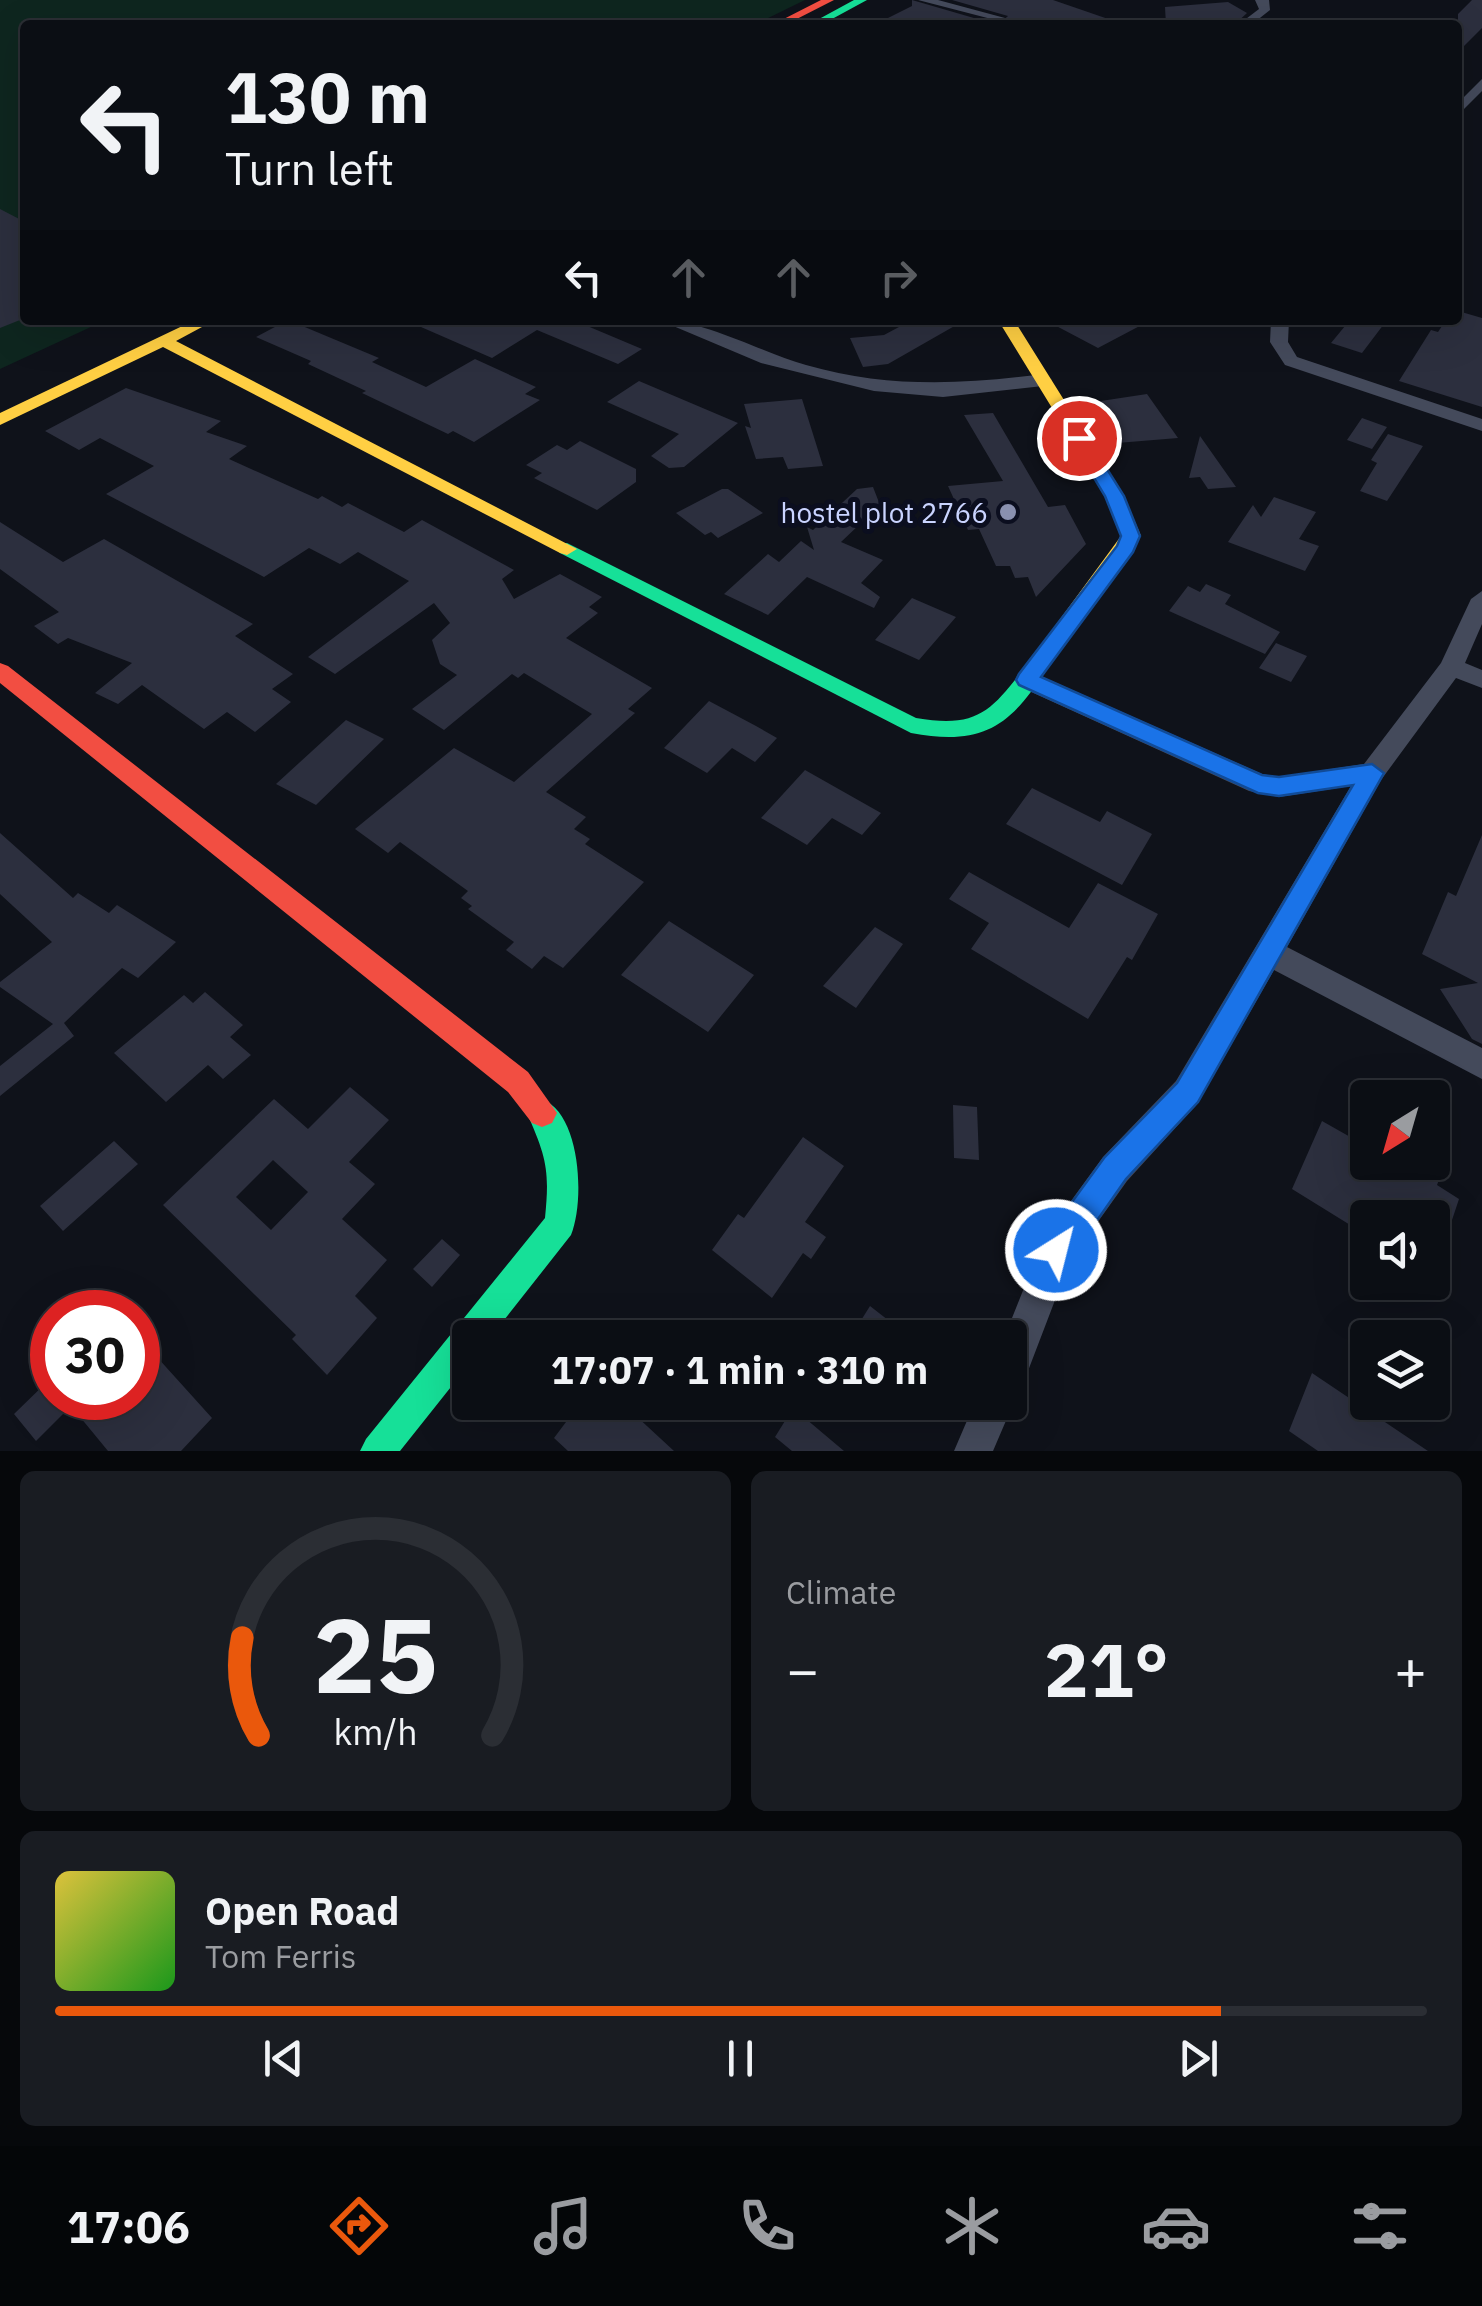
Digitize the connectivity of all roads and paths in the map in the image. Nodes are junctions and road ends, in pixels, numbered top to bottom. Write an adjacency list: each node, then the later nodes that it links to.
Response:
1 (829, 0): 6 (street)
2 (862, 0): 7 (street)
3 (924, 0): 5 (street)
4 (1261, 0): 8 (street)
5 (999, 18)
6 (787, 20)
7 (822, 20)
8 (1251, 20)
9 (1482, 83): 10 (street)
10 (1462, 106)
11 (186, 325): 15 (street)
12 (680, 325): 16 (street)
13 (1009, 325): 16 (street)
14 (1279, 325): 19 (street)
15 (160, 331): 17 (street); 18 (street); 24 (street)
16 (1044, 380): 24 (street)
17 (0, 395)
18 (0, 420)
19 (1482, 425)
20 (1482, 599): 21 (street)
21 (1452, 667): 23 (street); 25 (street)
22 (0, 672): 30 (street)
23 (1482, 679)
24 (1027, 680): 25 (street)
25 (1372, 773): 26 (street)
26 (1270, 954): 27 (street); 28 (street)
27 (1482, 1064)
28 (1027, 1326)
29 (987, 1420): 31 (street)
30 (378, 1451)
31 (972, 1451)

